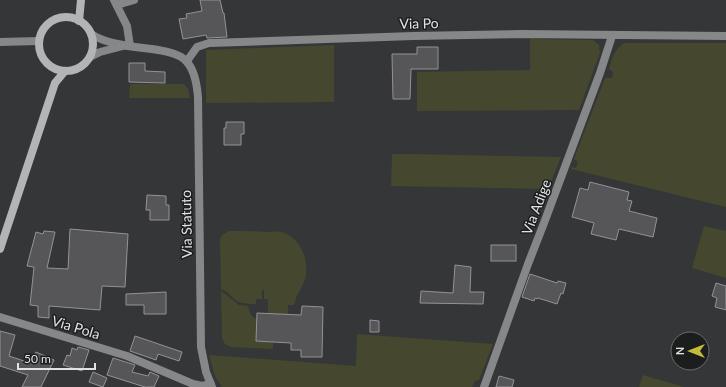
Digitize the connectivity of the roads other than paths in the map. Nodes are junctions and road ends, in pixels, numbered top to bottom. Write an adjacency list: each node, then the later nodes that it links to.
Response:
1 (134, 0): 3 (street)
2 (81, 2): 4 (main road); 5 (main road)
3 (116, 2): 11 (street)
4 (71, 18): 5 (main road); 9 (main road)
5 (79, 21): 6 (main road)
6 (91, 34): 11 (street); 12 (main road)
7 (612, 36): 8 (street, Via Po); 13 (street, Via Po); 20 (street, Via Adige)
8 (726, 36)
9 (39, 41): 10 (street); 14 (main road)
10 (0, 42)
11 (127, 46): 12 (street); 13 (street)
12 (90, 57): 15 (main road)
13 (187, 62): 19 (street, Via Statuto)
14 (49, 66): 15 (main road); 16 (main road)
15 (64, 71): 16 (main road)
16 (55, 83): 17 (main road)
17 (0, 249)
18 (0, 316): 19 (street, Via Pola)
19 (211, 385)
20 (484, 387)

